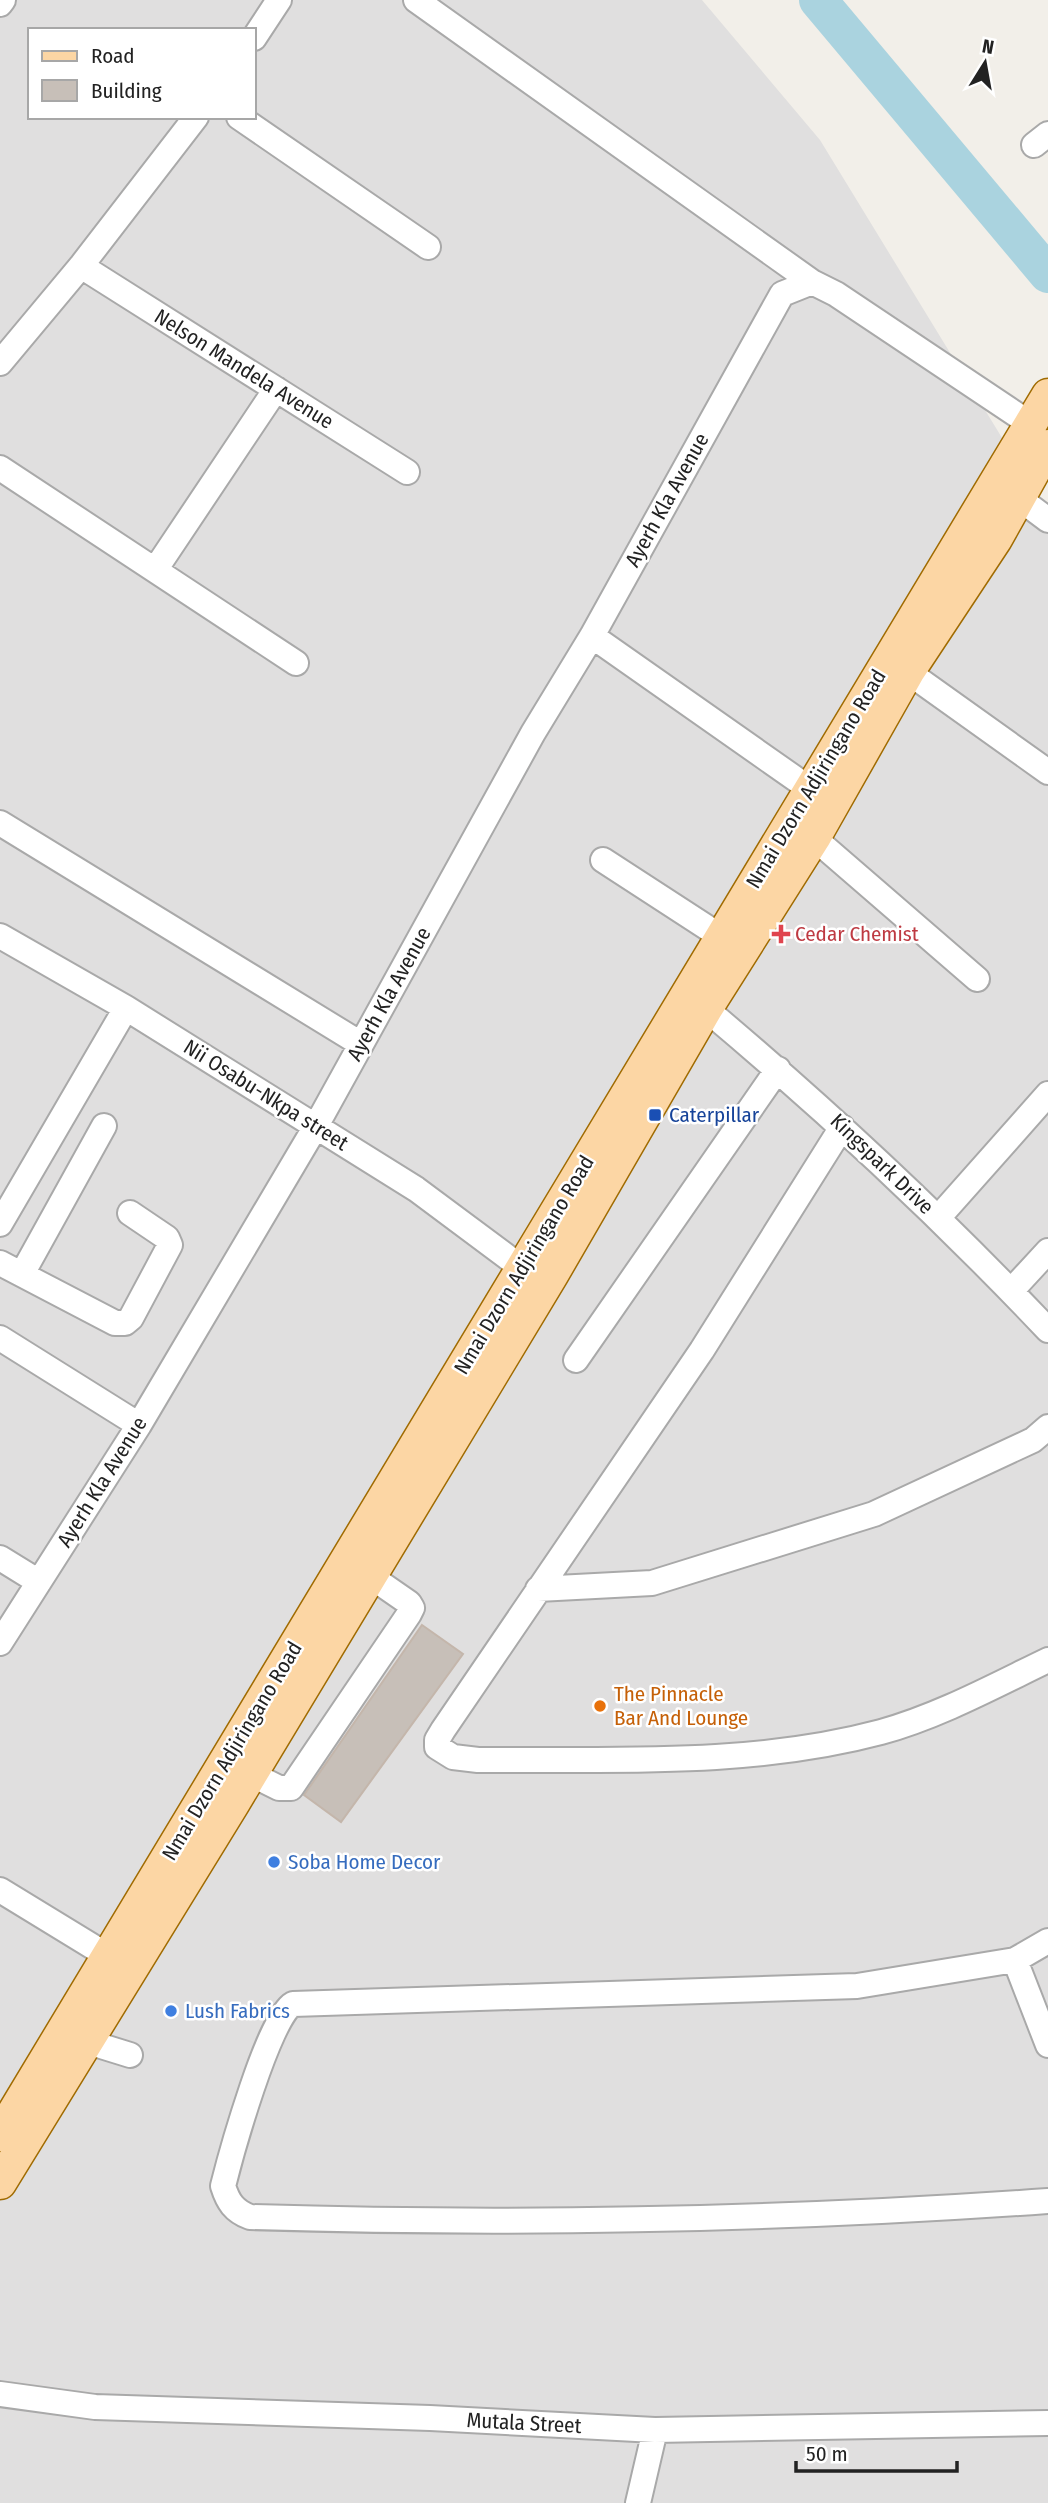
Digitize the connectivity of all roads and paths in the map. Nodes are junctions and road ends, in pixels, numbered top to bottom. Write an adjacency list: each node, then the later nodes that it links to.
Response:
1 (279, 0): 3 (street)
2 (416, 0): 8 (street)
3 (256, 35)
4 (194, 119): 7 (street)
5 (242, 119): 6 (street)
6 (428, 247)
7 (81, 266): 9 (street); 10 (street, Nelson Mandela Avenue)
8 (812, 282): 12 (street); 18 (street, Ayerh Kla Avenue)
9 (0, 363)
10 (276, 389): 14 (street, Nelson Mandela Avenue); 17 (street)
11 (1048, 395): 12 (main road, Nmai Dzorn Adjiringano Road)
12 (1039, 435): 15 (main road, Nmai Dzorn Adjiringano Road); 22 (main road, Nmai Dzorn Adjiringano Road)
13 (0, 468): 17 (street)
14 (407, 472)
15 (1020, 499): 16 (street); 20 (main road, Nmai Dzorn Adjiringano Road)
16 (1048, 520)
17 (155, 570): 19 (street)
18 (592, 636): 22 (street); 31 (street, Ayerh Kla Avenue)
19 (296, 663)
20 (908, 672): 21 (street); 24 (main road, Nmai Dzorn Adjiringano Road)
21 (1048, 772)
22 (810, 789): 27 (main road, Nmai Dzorn Adjiringano Road)
23 (0, 823): 31 (street)
24 (814, 838): 28 (street); 30 (main road, Nmai Dzorn Adjiringano Road)
25 (603, 860): 27 (street)
26 (0, 936): 29 (street, Nii Osabu-Nkpa street)
27 (720, 936): 42 (main road, Nmai Dzorn Adjiringano Road)
28 (977, 979)
29 (126, 1008): 35 (street, Nii Osabu-Nkpa street); 39 (street)
30 (706, 1009): 32 (street, Kingspark Drive); 51 (main road, Nmai Dzorn Adjiringano Road)
31 (361, 1044): 35 (street, Ayerh Kla Avenue)
32 (778, 1069): 36 (street, Kingspark Drive); 47 (street)
33 (1048, 1094): 38 (street)
34 (104, 1126): 43 (street)
35 (316, 1126): 42 (street, Nii Osabu-Nkpa street); 48 (street, Ayerh Kla Avenue)
36 (842, 1126): 38 (street, Kingspark Drive); 53 (street)
37 (130, 1213): 43 (street)
38 (938, 1218): 44 (street, Kingspark Drive)
39 (0, 1224)
40 (1048, 1251): 44 (street)
41 (0, 1263): 43 (street)
42 (522, 1268): 57 (main road, Nmai Dzorn Adjiringano Road)
43 (22, 1275)
44 (1011, 1291): 45 (street, Kingspark Drive)
45 (1048, 1330)
46 (0, 1338): 48 (street)
47 (576, 1360)
48 (139, 1425): 52 (street, Ayerh Kla Avenue)
49 (1048, 1427): 53 (street)
50 (0, 1558): 52 (street)
51 (370, 1576): 56 (main road, Nmai Dzorn Adjiringano Road); 56 (street)
52 (39, 1581): 54 (street, Ayerh Kla Avenue)
53 (538, 1589): 55 (street)
54 (0, 1643)
55 (1048, 1660)
56 (251, 1774): 57 (main road, Nmai Dzorn Adjiringano Road)
57 (220, 1799): 60 (main road, Nmai Dzorn Adjiringano Road); 62 (main road, Nmai Dzorn Adjiringano Road)
58 (0, 1890): 60 (street)
59 (1048, 1941): 61 (street)
60 (108, 1956): 65 (main road, Nmai Dzorn Adjiringano Road)
61 (1015, 1960): 63 (street); 67 (street)
62 (88, 2042): 64 (street); 66 (main road, Nmai Dzorn Adjiringano Road)
63 (1048, 2045)
64 (130, 2054)
65 (0, 2136)
66 (0, 2183)
67 (1048, 2201)
68 (0, 2394): 70 (street, Mutala Street)
69 (1048, 2423): 70 (street, Mutala Street)
70 (655, 2430): 71 (street)
71 (638, 2503)

